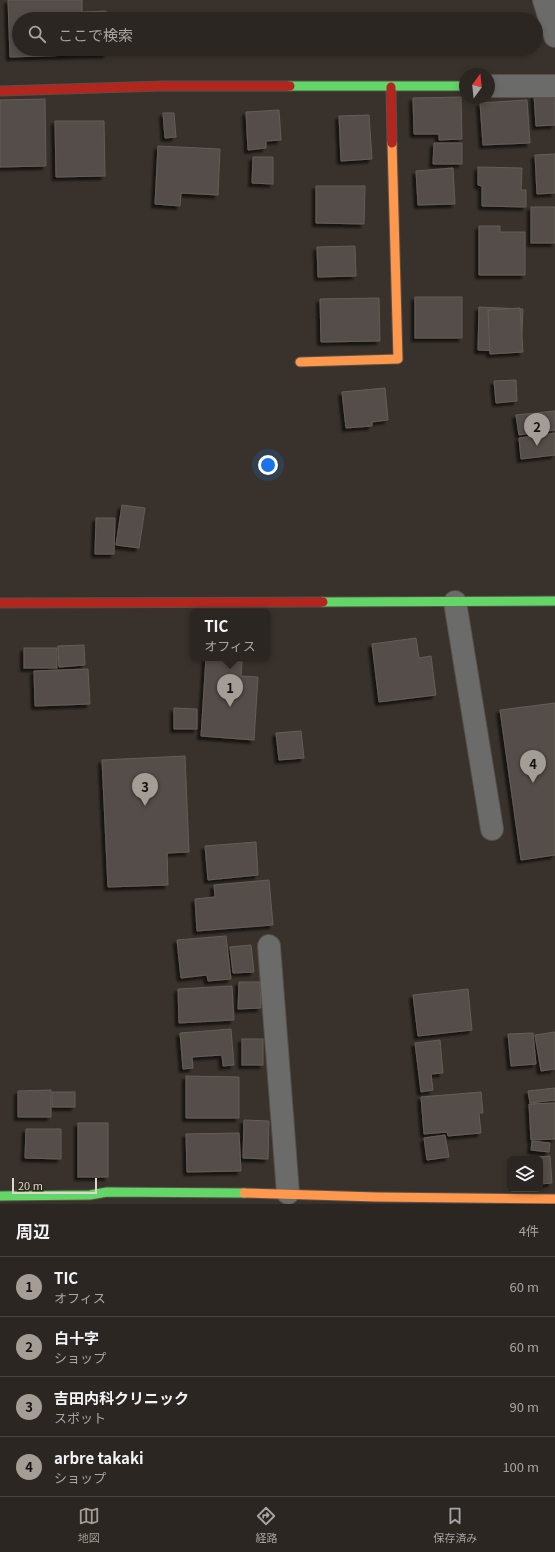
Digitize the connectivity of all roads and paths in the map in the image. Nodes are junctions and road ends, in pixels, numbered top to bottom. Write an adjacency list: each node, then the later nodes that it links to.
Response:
1 (544, 0): 2 (street)
2 (555, 36)
3 (459, 86): 6 (street)
4 (495, 86): 5 (street)
5 (555, 86)
6 (391, 87): 7 (street); 8 (street)
7 (0, 91)
8 (300, 362)
9 (555, 601): 10 (street)
10 (455, 602): 11 (street); 12 (street)
11 (0, 603)
12 (492, 829)
13 (269, 946): 14 (street)
14 (288, 1193): 15 (street); 17 (street)
15 (0, 1196)
16 (555, 1199): 17 (street)
17 (376, 1201)

